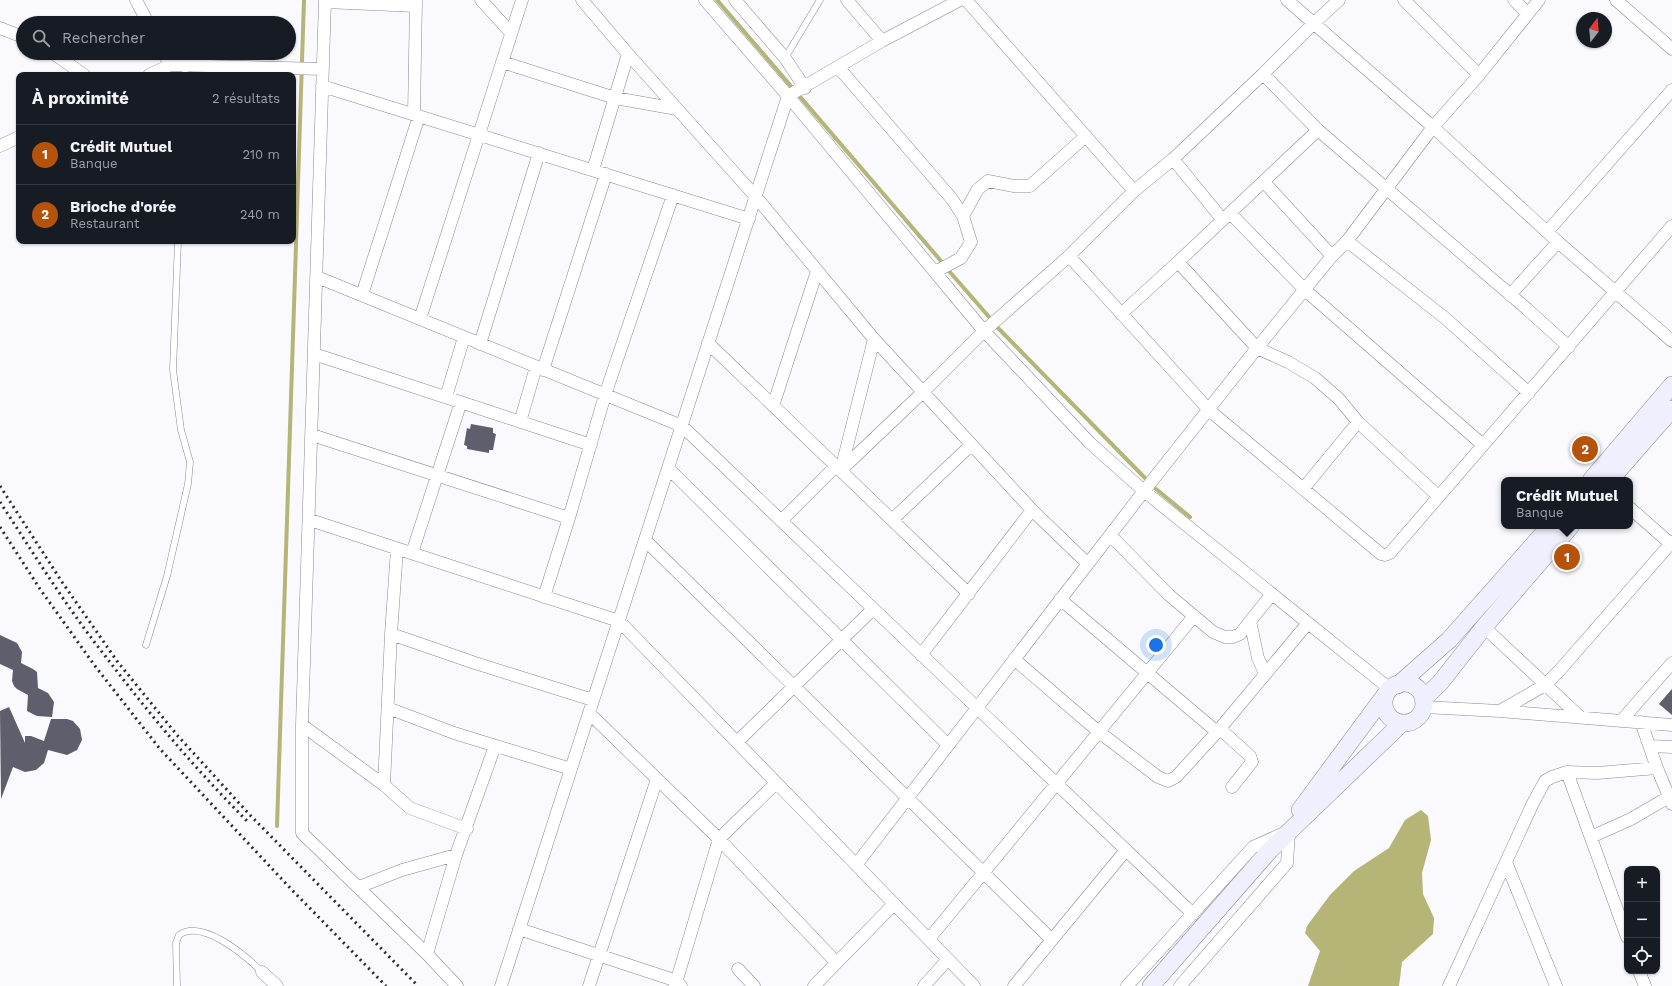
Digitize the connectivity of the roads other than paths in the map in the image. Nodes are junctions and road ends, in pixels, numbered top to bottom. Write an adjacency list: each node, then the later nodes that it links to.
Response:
1 (136, 0): 20 (street)
2 (481, 0): 23 (street)
3 (522, 0): 23 (street)
4 (582, 0): 27 (street)
5 (705, 0): 43 (street)
6 (735, 0): 28 (street)
7 (820, 0): 28 (lane)
8 (847, 0): 25 (street)
9 (960, 0): 25 (street)
10 (966, 0): 50 (street)
11 (1287, 0): 21 (street)
12 (1339, 0): 21 (street)
13 (1404, 0): 39 (street)
14 (1514, 0): 19 (street)
15 (1539, 0): 19 (street)
16 (1616, 0): 26 (street)
17 (325, 1): 18 (street); 34 (street)
18 (416, 3): 46 (street)
19 (1528, 14): 39 (street)
20 (144, 16)
21 (1313, 24): 38 (street); 47 (street)
22 (0, 28): 24 (street)
23 (511, 33): 31 (street)
24 (16, 34)
25 (882, 41): 33 (street)
26 (1672, 49)
27 (628, 54): 44 (street); 45 (street)
28 (785, 58): 41 (street)
29 (63, 60): 36 (street)
30 (168, 60): 32 (street)
31 (502, 62): 44 (street); 49 (street)
32 (170, 65): 35 (street); 37 (street)
33 (838, 67): 41 (street); 62 (street)
34 (319, 68): 35 (street); 40 (street)
35 (185, 70)
36 (80, 72)
37 (155, 72)
38 (1264, 74): 48 (street); 54 (street)
39 (1479, 75): 47 (street)
40 (322, 86): 46 (street); 75 (street)
41 (805, 88): 43 (street)
42 (1672, 90): 66 (street)
43 (788, 96): 61 (street); 74 (street)
44 (615, 98): 45 (street); 55 (street)
45 (677, 109): 61 (street)
46 (416, 115): 49 (street); 78 (street)
47 (1433, 127): 58 (street); 66 (street)
48 (1318, 130): 57 (street); 58 (street)
49 (479, 134): 53 (street); 81 (street)
50 (1086, 136): 59 (street); 62 (street)
51 (16, 138): 52 (street)
52 (0, 146)
53 (540, 153): 55 (street); 86 (street)
54 (1173, 159): 59 (street); 63 (street)
55 (593, 170): 56 (street)
56 (606, 174): 60 (street); 91 (street)
57 (1264, 182): 63 (street); 71 (street)
58 (1387, 188): 67 (street); 79 (street)
59 (1134, 191): 70 (street)
60 (673, 195): 64 (street); 95 (street)
61 (756, 197): 64 (street); 73 (street)
62 (963, 216): 74 (street)
63 (1226, 216): 72 (street); 76 (street)
64 (749, 218): 87 (street)
65 (1672, 226): 77 (street)
66 (1547, 232): 68 (street)
67 (1346, 241): 71 (street); 94 (street)
68 (1558, 242): 77 (street); 79 (street)
69 (178, 244): 142 (lane)
70 (1069, 256): 80 (street); 82 (street)
71 (1332, 256): 76 (street)
72 (1178, 262): 80 (street); 89 (street)
73 (817, 271): 84 (street); 98 (street)
74 (935, 272): 82 (street)
75 (317, 277): 78 (street); 90 (street)
76 (1305, 290): 89 (street); 107 (street)
77 (1615, 293): 85 (street); 88 (street)
78 (362, 295): 81 (street)
79 (1510, 295): 88 (street)
80 (1121, 314): 100 (street)
81 (420, 319): 83 (street)
82 (984, 331): 93 (street); 114 (street)
83 (464, 337): 86 (street); 96 (street)
84 (874, 339): 93 (street); 109 (street)
85 (1672, 341)
86 (480, 344): 91 (street)
87 (708, 344): 98 (street); 103 (street)
88 (1569, 347): 94 (street)
89 (1257, 348): 100 (street); 102 (street)
90 (314, 354): 96 (street); 104 (street)
91 (540, 368): 95 (street); 101 (street)
92 (1672, 385): 111 (street)
93 (923, 392): 106 (street); 109 (street)
94 (1529, 393): 107 (street)
95 (605, 395): 103 (street); 105 (street)
96 (446, 397): 97 (street)
97 (461, 402): 101 (street); 110 (street)
98 (773, 406): 109 (street)
99 (1672, 409): 112 (street)
100 (1209, 410): 113 (street); 114 (street)
101 (520, 422): 105 (street)
102 (1358, 422): 113 (street); 115 (street)
103 (682, 426): 108 (street); 121 (street)
104 (312, 435): 110 (street); 119 (street)
105 (591, 445): 118 (street)
106 (971, 445): 116 (street); 120 (street)
107 (1483, 445): 115 (street)
108 (668, 468): 125 (street); 141 (street)
109 (838, 468): 120 (street); 121 (street)
110 (437, 475): 118 (street); 128 (street)
111 (1594, 477)
112 (1613, 477)
113 (1303, 489): 115 (street)
114 (1144, 491): 124 (street); 131 (street)
115 (1438, 496)
116 (1032, 510): 129 (street); 130 (street)
117 (1633, 511): 126 (street)
118 (569, 518): 132 (street)
119 (310, 520): 127 (street); 162 (street)
120 (892, 520): 130 (street)
121 (781, 521): 134 (street)
122 (1547, 529): 150 (street)
123 (1568, 529): 139 (street)
124 (1110, 535): 129 (street); 135 (street)
125 (645, 540): 136 (street); 149 (street)
126 (1672, 544): 148 (street)
127 (397, 549): 128 (street); 140 (street)
128 (412, 554): 132 (street)
129 (1088, 564): 133 (street)
130 (969, 594): 143 (street)
131 (1271, 595): 137 (street); 138 (street)
132 (544, 597): 136 (street)
133 (1060, 600): 144 (street); 146 (street)
134 (873, 609): 141 (street); 143 (street)
135 (1194, 616): 137 (street); 146 (street)
136 (619, 621): 151 (street); 165 (street)
137 (1250, 621): 147 (street)
138 (1308, 623): 147 (street); 150 (street)
139 (1484, 627): 148 (street); 152 (street)
140 (391, 634): 151 (street); 153 (street)
141 (842, 639): 149 (street); 166 (street)
142 (146, 645)
143 (921, 655): 154 (street)
144 (1014, 659): 154 (street); 164 (street)
145 (1672, 663): 158 (street)
146 (1147, 673): 163 (street); 164 (street)
147 (1265, 674): 163 (street)
148 (1545, 685): 155 (street); 157 (street)
149 (793, 686): 165 (street); 178 (street)
150 (1391, 690): 152 (street); 160 (street); 181 (street)
151 (593, 700): 156 (street)
152 (1423, 703): 155 (street); 160 (street)
153 (388, 708): 167 (street); 176 (street)
154 (976, 708): 166 (street); 175 (street)
155 (1500, 711): 157 (street)
156 (589, 713): 171 (street); 173 (street)
157 (1580, 717): 158 (street)
158 (1621, 721): 159 (street)
159 (1641, 722): 161 (street); 168 (street)
160 (1402, 723): 181 (street)
161 (1672, 724)
162 (302, 725): 176 (street); 189 (street)
163 (1218, 731): 164 (street); 177 (street)
164 (1099, 732): 175 (street)
165 (737, 742): 174 (street)
166 (948, 745): 178 (street)
167 (495, 746): 171 (street); 180 (street)
168 (1650, 746): 169 (street); 170 (street)
169 (1672, 747)
170 (1657, 768): 172 (street); 179 (street)
171 (571, 769): 192 (street)
172 (1567, 772): 182 (street); 186 (street)
173 (657, 779): 183 (street); 197 (street)
174 (776, 783): 183 (street); 187 (street)
175 (1057, 784): 184 (street); 188 (street)
176 (384, 785): 180 (street)
177 (1232, 787)
178 (907, 799): 187 (street); 188 (street)
179 (1671, 800): 182 (street)
180 (467, 829): 185 (street)
181 (1286, 833): 191 (street); 215 (street); 216 (street)
182 (1591, 837): 193 (street)
183 (719, 839): 199 (street); 203 (street)
184 (1126, 850): 191 (street); 195 (street)
185 (456, 855): 189 (street); 196 (street)
186 (1506, 862): 217 (street); 218 (street)
187 (856, 865): 190 (street)
188 (984, 874): 194 (street); 195 (street)
189 (358, 887): 196 (street)
190 (894, 904): 194 (street); 199 (street)
191 (1193, 914): 214 (street)
192 (519, 929): 197 (street); 207 (street)
193 (1624, 929)
194 (929, 940): 198 (street)
195 (1052, 940): 213 (street)
196 (427, 954): 206 (street)
197 (599, 956): 203 (street); 208 (street)
198 (948, 959): 211 (street); 212 (street)
199 (836, 962): 210 (street)
200 (738, 970): 209 (street)
201 (262, 972): 204 (lane); 205 (street)
202 (1641, 974): 219 (street)
203 (678, 984)
204 (177, 986)
205 (277, 986)
206 (457, 986)
207 (501, 986)
208 (589, 986)
209 (754, 986)
210 (814, 986)
211 (924, 986)
212 (974, 986)
213 (1014, 986)
214 (1127, 986)
215 (1151, 986)
216 (1180, 986)
217 (1449, 986)
218 (1556, 986)
219 (1645, 986)

